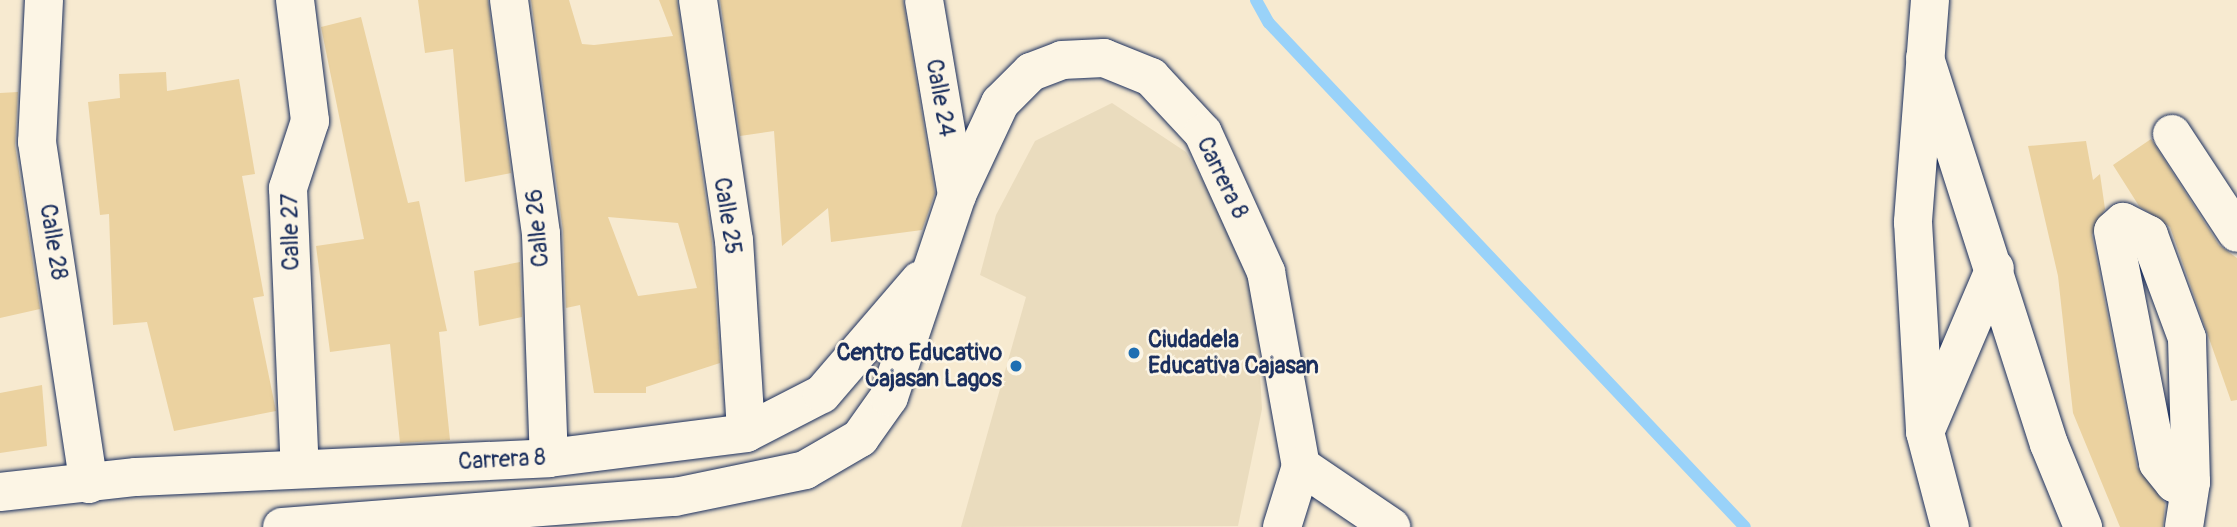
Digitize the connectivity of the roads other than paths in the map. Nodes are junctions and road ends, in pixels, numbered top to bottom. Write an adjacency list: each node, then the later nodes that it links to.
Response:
1 (44, 0): 19 (street, Calle 28)
2 (295, 0): 17 (street, Calle 27)
3 (509, 0): 15 (street, Calle 26)
4 (698, 0): 14 (street, Calle 25)
5 (924, 0): 9 (street, Calle 24)
6 (1930, 0): 7 (street)
7 (1924, 55): 12 (street); 13 (street)
8 (2172, 134): 10 (street)
9 (957, 195): 11 (street, Carrera 8); 16 (street, Carrera 8)
10 (2237, 233)
11 (934, 264): 14 (street, Carrera 8); 21 (street, Carrera 8)
12 (1994, 268): 13 (street); 27 (street)
13 (1926, 432): 26 (street)
14 (747, 433): 15 (street, Carrera 8)
15 (549, 457): 17 (street, Carrera 8)
16 (1301, 466): 24 (street, Carrera 8); 25 (street)
17 (300, 469): 19 (street, Carrera 8)
18 (2190, 482): 18 (street); 28 (street)
19 (89, 484): 20 (street, Carrera 8)
20 (0, 492)
21 (540, 518): 22 (street, Carrera 8)
22 (335, 525): 23 (street, Carrera 8)
23 (282, 527)
24 (1282, 527)
25 (1391, 527)
26 (1950, 527)
27 (2083, 527)
28 (2184, 527)

